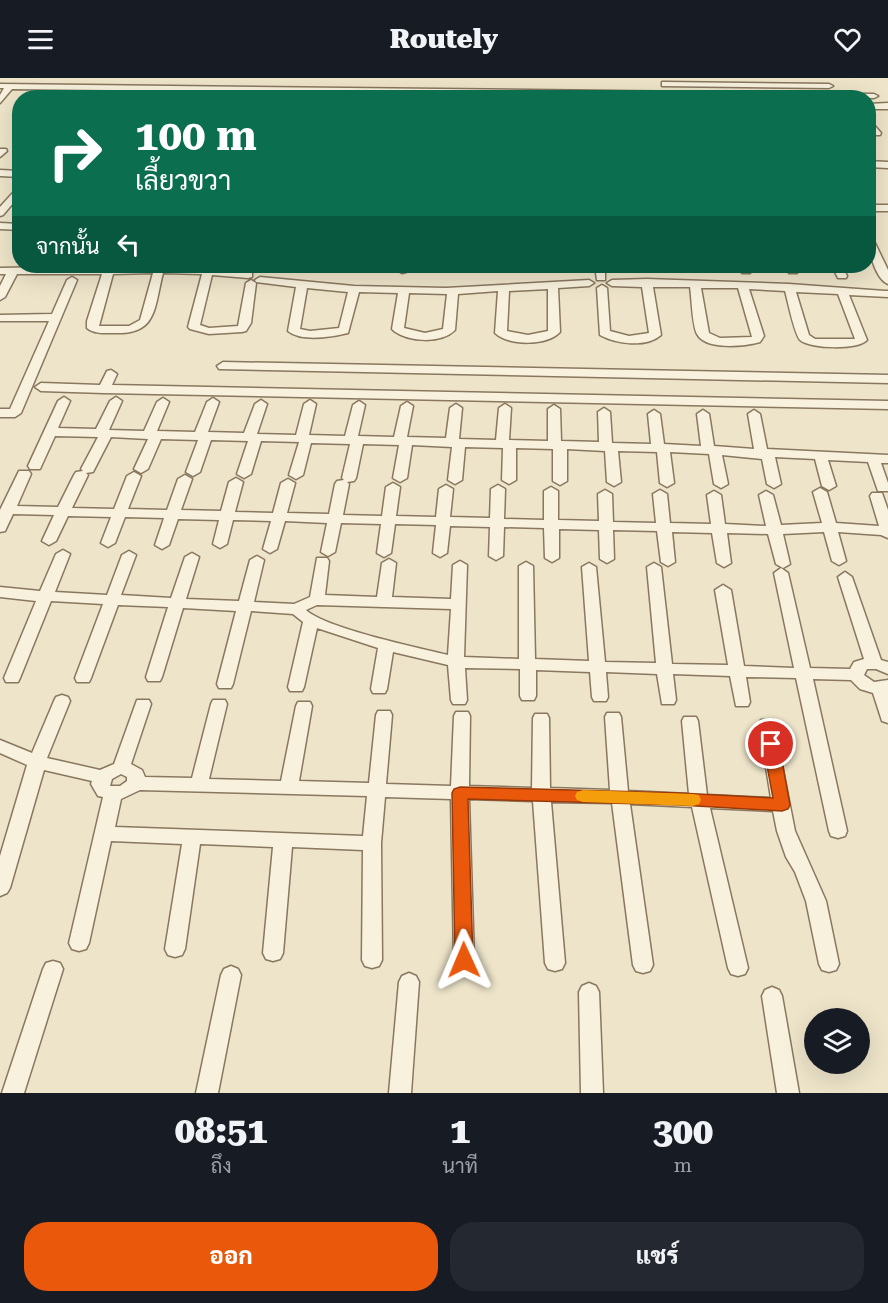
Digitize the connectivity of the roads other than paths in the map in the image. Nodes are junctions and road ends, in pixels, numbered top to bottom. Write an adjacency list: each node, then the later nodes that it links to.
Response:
1 (172, 80): 10 (street)
2 (778, 82): 7 (street); 17 (street)
3 (0, 86): 4 (street)
4 (10, 86): 5 (street); 18 (street)
5 (44, 86): 6 (street); 11 (street)
6 (62, 86): 8 (street); 12 (street)
7 (832, 86)
8 (102, 87): 9 (street); 13 (street)
9 (138, 87): 10 (street); 14 (street)
10 (293, 88): 15 (street); 16 (street)
11 (42, 90)
12 (60, 90)
13 (100, 90)
14 (136, 90)
15 (392, 90)
16 (500, 90)
17 (594, 90)
18 (0, 101)
19 (9, 202): 20 (street)
20 (0, 213)
21 (876, 256): 32 (street)
22 (6, 273): 44 (street)
23 (107, 273): 24 (street)
24 (158, 273)
25 (207, 273): 30 (street)
26 (224, 273): 30 (street)
27 (602, 273): 33 (street)
28 (650, 273): 33 (street); 33 (street); 34 (street)
29 (551, 275): 33 (street); 39 (street); 39 (street)
30 (250, 276): 35 (street)
31 (72, 280): 45 (street)
32 (888, 281)
33 (605, 283)
34 (695, 283): 36 (street); 36 (street)
35 (302, 285): 38 (street); 38 (street)
36 (742, 285): 37 (street)
37 (789, 287): 42 (street); 42 (street)
38 (354, 289): 40 (street)
39 (504, 289): 41 (street)
40 (404, 290): 41 (street); 41 (street)
41 (453, 291)
42 (842, 291): 43 (street)
43 (887, 294)
44 (0, 297)
45 (56, 316): 46 (street); 90 (street)
46 (0, 318)
47 (223, 366): 60 (street)
48 (246, 369): 66 (street)
49 (288, 370): 67 (street)
50 (334, 371): 68 (street)
51 (377, 372): 69 (street)
52 (421, 373): 70 (street)
53 (111, 374): 65 (street)
54 (466, 374): 71 (street)
55 (508, 375): 78 (street)
56 (554, 375): 82 (street)
57 (599, 376): 85 (street)
58 (647, 378): 73 (street)
59 (696, 378): 88 (street)
60 (888, 379)
61 (743, 380): 77 (street)
62 (791, 380): 79 (street)
63 (841, 382): 83 (street)
64 (41, 387): 65 (street)
65 (104, 389): 66 (street)
66 (239, 391): 67 (street)
67 (282, 392): 68 (street)
68 (328, 393): 69 (street)
69 (373, 394): 70 (street)
70 (417, 396): 71 (street)
71 (466, 396): 78 (street)
72 (116, 400): 94 (street)
73 (650, 400): 85 (street); 88 (street)
74 (64, 401): 93 (street)
75 (163, 402): 95 (street)
76 (213, 402): 96 (street)
77 (748, 402): 79 (street); 88 (street)
78 (506, 403): 82 (street); 102 (street)
79 (798, 403): 83 (street)
80 (261, 404): 97 (street)
81 (310, 404): 98 (street)
82 (554, 404): 85 (street); 103 (street)
83 (847, 404): 86 (street)
84 (358, 405): 99 (street)
85 (603, 405): 104 (street)
86 (888, 405)
87 (406, 406): 100 (street)
88 (700, 407): 106 (street)
89 (456, 408): 101 (street)
90 (0, 414)
91 (654, 414): 105 (street)
92 (754, 414): 107 (street)
93 (50, 432): 94 (street); 111 (street)
94 (103, 434): 95 (street); 112 (street)
95 (153, 435): 96 (street); 113 (street)
96 (203, 436): 97 (street); 114 (street)
97 (252, 438): 98 (street); 115 (street)
98 (303, 439): 99 (street); 116 (street)
99 (354, 440): 100 (street); 117 (street)
100 (403, 442): 101 (street); 118 (street)
101 (455, 443): 102 (street); 119 (street)
102 (506, 444): 103 (street); 120 (street)
103 (557, 446): 104 (street); 121 (street)
104 (608, 447): 105 (street); 122 (street)
105 (660, 448): 106 (street); 123 (street)
106 (711, 450): 107 (street); 126 (street)
107 (765, 455): 108 (street); 127 (street)
108 (821, 457): 109 (street); 124 (street)
109 (873, 458): 110 (street); 128 (street)
110 (888, 459)
111 (8, 510): 112 (street); 125 (street)
112 (64, 511): 113 (street); 129 (street)
113 (119, 513): 114 (street); 130 (street)
114 (172, 514): 115 (street); 132 (street)
115 (226, 515): 116 (street); 131 (street)
116 (279, 517): 117 (street); 133 (street)
117 (335, 518): 118 (street); 152 (street)
118 (388, 520): 119 (street); 153 (street)
119 (443, 521): 120 (street); 134 (street)
120 (497, 523): 121 (street); 137 (street)
121 (551, 524): 122 (street); 139 (street)
122 (606, 526): 123 (street); 141 (street)
123 (664, 527): 126 (street); 164 (street)
124 (831, 527): 127 (street); 128 (street); 142 (street)
125 (0, 528)
126 (719, 529): 127 (street); 143 (street)
127 (775, 530): 166 (street)
128 (888, 532)
129 (49, 541)
130 (108, 543)
131 (220, 544)
132 (162, 545)
133 (270, 549)
134 (440, 553)
135 (63, 554): 150 (street)
136 (129, 555): 151 (street)
137 (496, 556)
138 (192, 557): 154 (street)
139 (552, 558)
140 (257, 560): 156 (street)
141 (607, 560)
142 (839, 561)
143 (724, 563)
144 (460, 564): 155 (street)
145 (526, 566): 161 (street)
146 (589, 567): 163 (street)
147 (845, 577): 162 (street)
148 (723, 590): 165 (street)
149 (0, 592): 150 (street)
150 (45, 596): 151 (street); 169 (street)
151 (111, 600): 154 (street); 170 (street)
152 (317, 600): 153 (street); 157 (street)
153 (384, 602): 155 (street)
154 (179, 603): 156 (street); 168 (street)
155 (459, 604): 160 (street)
156 (245, 606): 157 (street); 171 (street)
157 (297, 609): 158 (street)
158 (311, 620): 159 (street); 172 (street)
159 (386, 645): 160 (street); 174 (street)
160 (456, 662): 161 (street); 197 (street)
161 (527, 664): 163 (street); 175 (street)
162 (881, 666): 167 (street)
163 (596, 667): 164 (street); 176 (street)
164 (665, 669): 165 (street); 177 (street)
165 (735, 671): 166 (street); 179 (street)
166 (804, 673): 167 (street); 203 (street)
167 (856, 675): 173 (street)
168 (154, 677)
169 (12, 678)
170 (83, 678)
171 (225, 684)
172 (296, 687)
173 (884, 687): 183 (street)
174 (379, 689)
175 (528, 696)
176 (600, 697)
177 (668, 699)
178 (62, 701): 190 (street)
179 (742, 702)
180 (142, 704): 191 (street)
181 (219, 704): 194 (street)
182 (304, 706): 195 (street)
183 (887, 714)
184 (384, 715): 196 (street)
185 (541, 717): 199 (street)
186 (613, 717): 200 (street)
187 (690, 721): 201 (street)
188 (767, 724): 202 (street)
189 (0, 746): 190 (street)
190 (37, 762): 192 (street); 208 (street)
191 (121, 768): 192 (street); 193 (street)
192 (103, 777): 198 (street)
193 (136, 783): 194 (street); 198 (street)
194 (199, 785): 195 (street)
195 (289, 788): 196 (street)
196 (376, 790): 197 (street); 207 (street)
197 (460, 793): 199 (street); 213 (street)
198 (113, 794): 204 (street)
199 (541, 795): 200 (street); 214 (street)
200 (620, 797): 201 (street); 216 (street)
201 (699, 800): 202 (street); 217 (street)
202 (782, 805): 215 (street)
203 (838, 831)
204 (103, 834): 205 (street); 209 (street)
205 (192, 838): 206 (street); 210 (street)
206 (283, 842): 207 (street); 211 (street)
207 (372, 843): 212 (street)
208 (0, 888)
209 (78, 943)
210 (175, 949)
211 (273, 953)
212 (372, 960)
213 (464, 960)
214 (555, 963)
215 (829, 964)
216 (643, 965)
217 (738, 968)
218 (53, 969): 223 (street)
219 (231, 975): 224 (street)
220 (409, 982): 225 (street)
221 (589, 992): 226 (street)
222 (772, 996): 227 (street)
223 (13, 1093)
224 (207, 1093)
225 (400, 1093)
226 (592, 1093)
227 (788, 1093)

